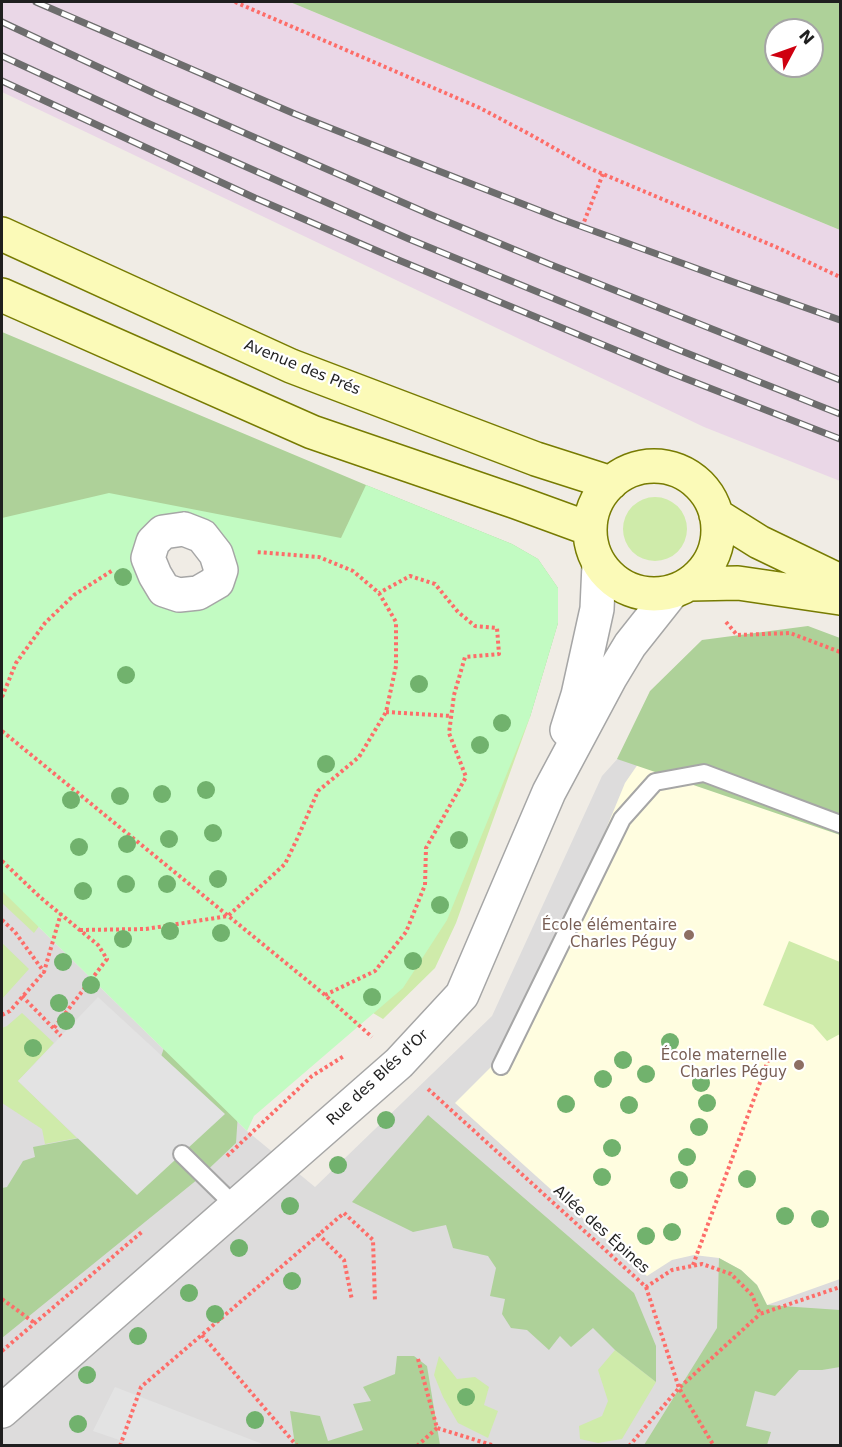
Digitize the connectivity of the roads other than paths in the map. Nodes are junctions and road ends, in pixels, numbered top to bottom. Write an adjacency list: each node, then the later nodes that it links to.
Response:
1 (2, 234): 3 (main road, Avenue des Prés)
2 (2, 295): 5 (main road)
3 (611, 483): 4 (main road); 5 (main road)
4 (716, 515): 7 (main road); 8 (main road)
5 (590, 529): 6 (main road)
6 (599, 564): 8 (main road); 10 (street)
7 (840, 581)
8 (681, 588): 9 (main road); 10 (street, Rue des Blés d'Or)
9 (840, 598)
10 (549, 792): 14 (street, Rue des Blés d'Or)
11 (840, 824): 12 (lane)
12 (501, 1066)
13 (182, 1154): 14 (lane)
14 (235, 1206): 15 (street, Rue des Blés d'Or)
15 (2, 1411)

